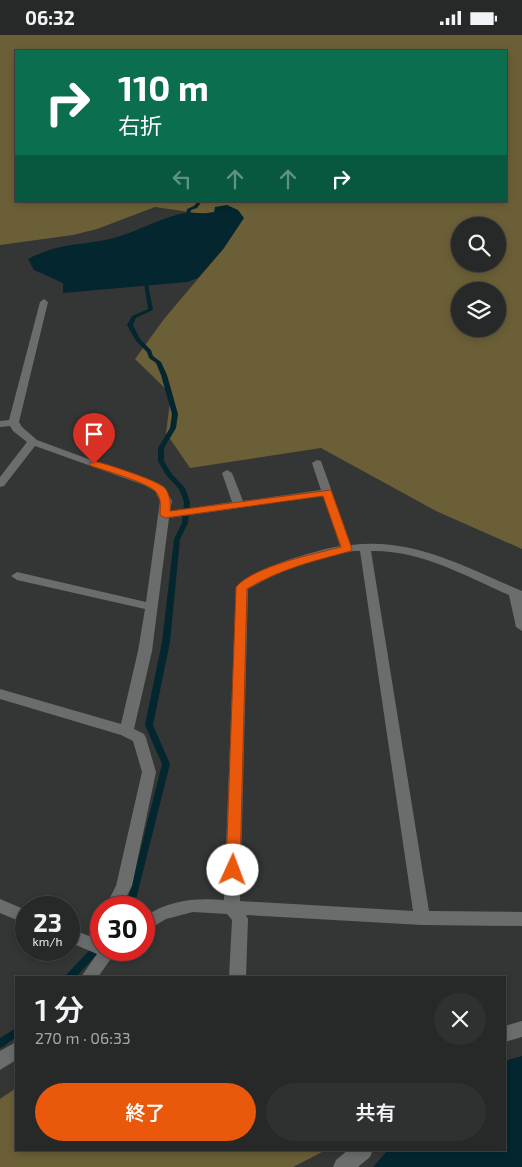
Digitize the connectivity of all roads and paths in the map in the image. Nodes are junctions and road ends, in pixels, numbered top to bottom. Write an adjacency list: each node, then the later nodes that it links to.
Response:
1 (44, 302): 2 (street)
2 (14, 422): 3 (street); 4 (street)
3 (0, 424)
4 (33, 442): 7 (street); 10 (street)
5 (317, 463): 8 (street)
6 (228, 473): 9 (street)
7 (0, 484)
8 (327, 492): 9 (street); 12 (street)
9 (240, 505): 10 (street)
10 (165, 515): 15 (street)
11 (366, 547): 12 (street); 14 (street); 24 (street)
12 (347, 549): 21 (street)
13 (17, 576): 15 (street)
14 (518, 594): 16 (street)
15 (151, 607): 18 (street)
16 (522, 627)
17 (2, 698): 18 (street)
18 (126, 731): 19 (street)
19 (118, 896)
20 (0, 906): 22 (street)
21 (232, 908): 23 (street); 24 (street); 28 (street)
22 (15, 912)
23 (155, 918)
24 (422, 918): 25 (street)
25 (522, 919)
26 (96, 961): 27 (street)
27 (89, 976)
28 (238, 976)
29 (522, 1029): 30 (street)
30 (506, 1034)
31 (15, 1051): 32 (street)
32 (0, 1063)
33 (361, 1151): 34 (street)
34 (343, 1167)

